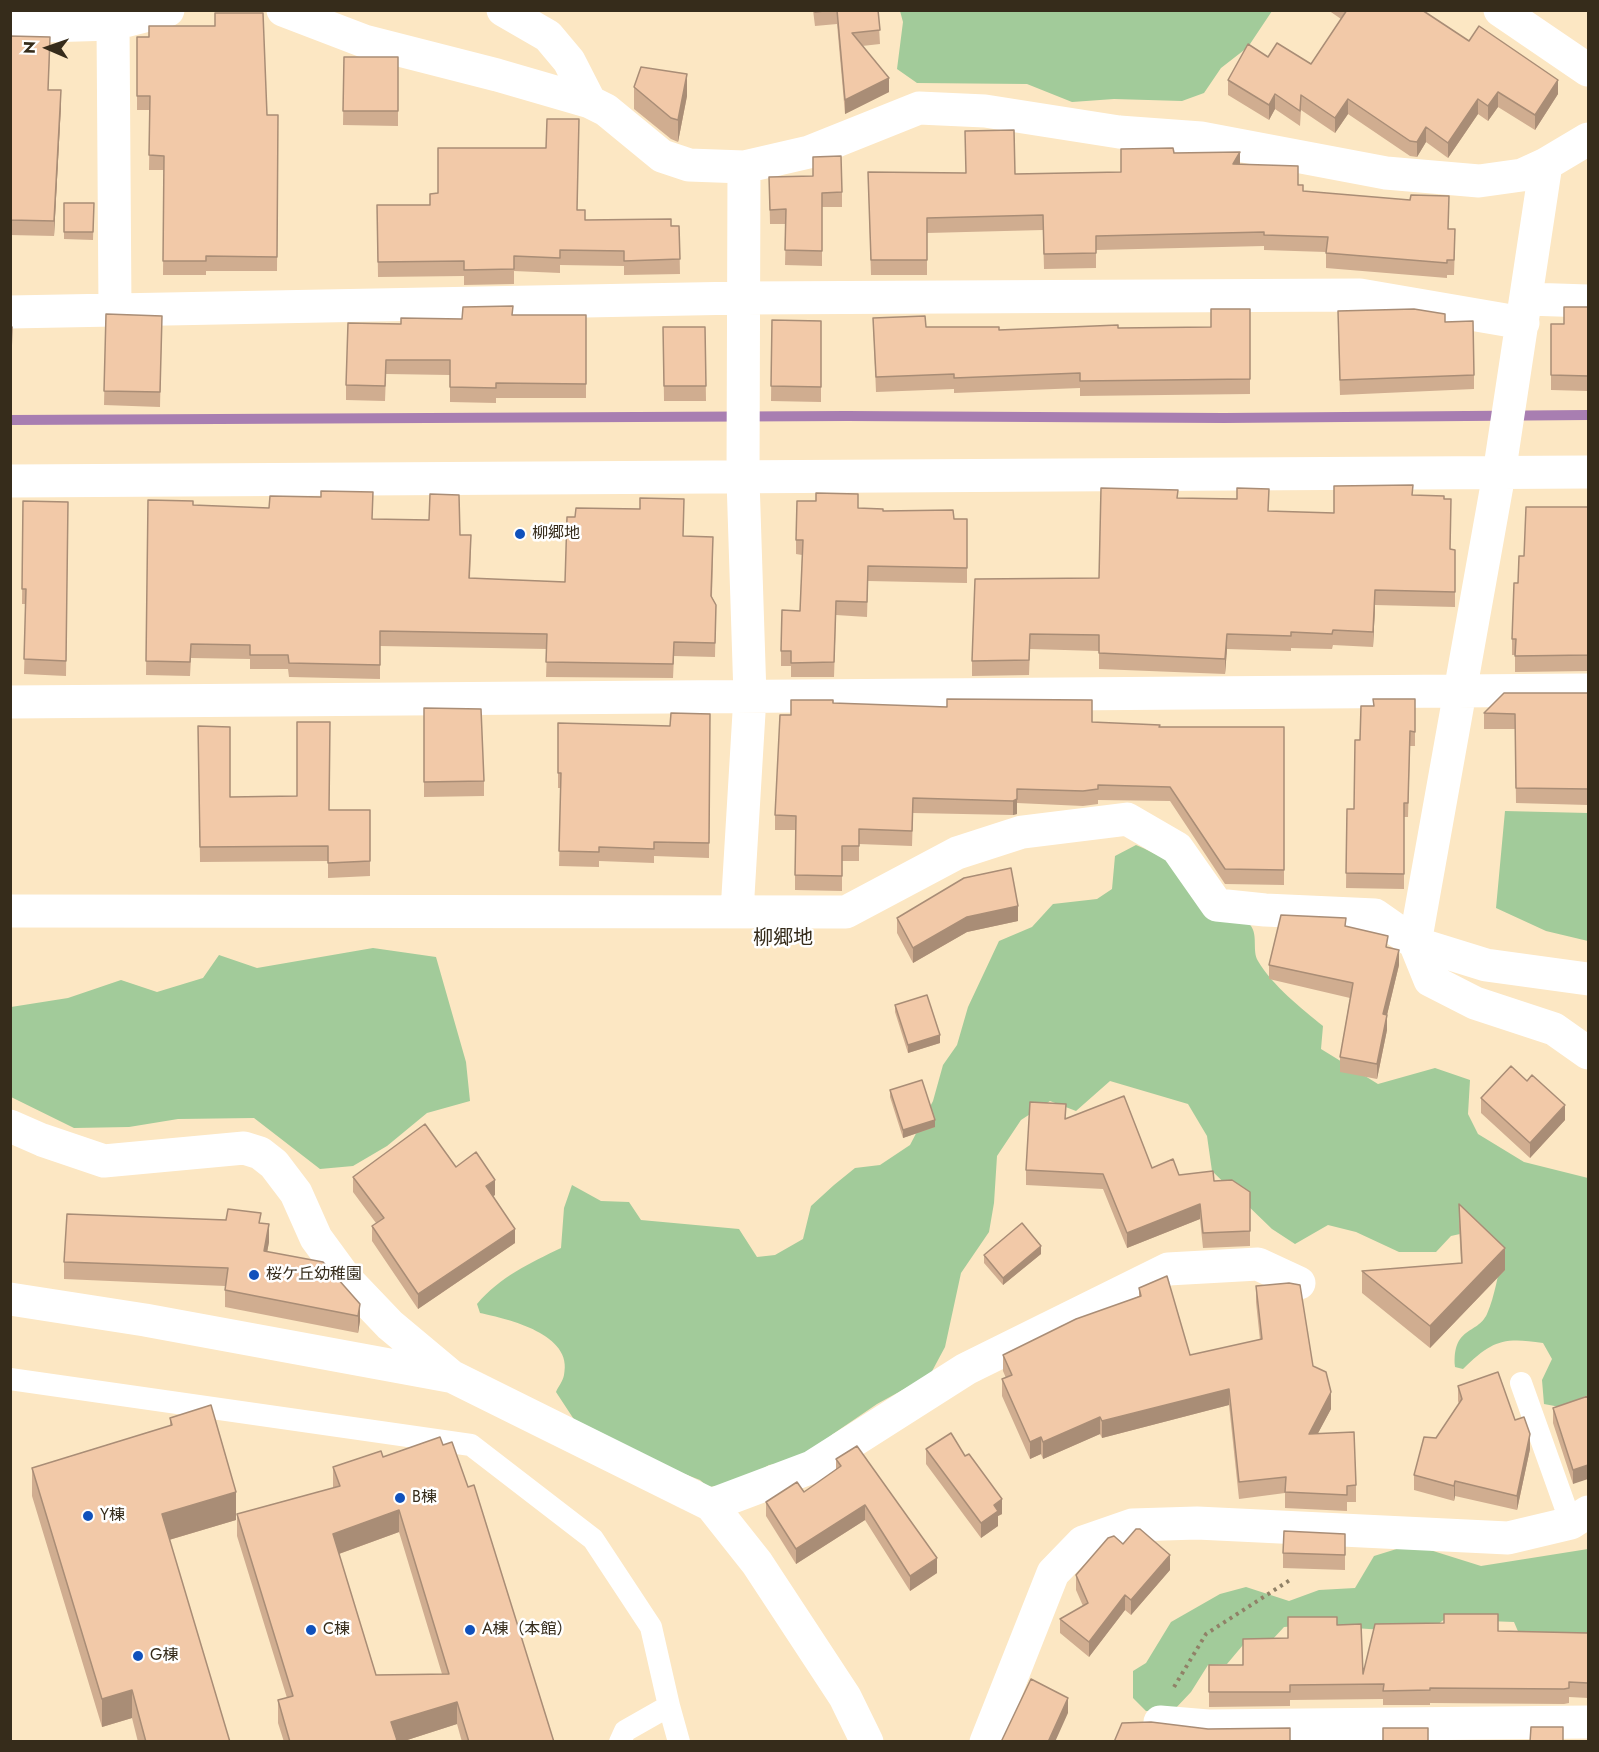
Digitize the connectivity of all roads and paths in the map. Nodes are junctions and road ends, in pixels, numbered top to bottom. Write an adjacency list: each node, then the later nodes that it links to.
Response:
1 (168, 10): 5 (street)
2 (282, 10): 8 (street)
3 (503, 10): 8 (street)
4 (1500, 10): 7 (street)
5 (113, 24): 6 (street); 14 (street)
6 (10, 27)
7 (1588, 70)
8 (590, 102): 11 (street)
9 (1588, 139): 10 (street)
10 (1546, 165): 11 (street); 15 (street)
11 (744, 167): 12 (street)
12 (742, 298): 14 (street); 15 (street); 19 (street)
13 (1588, 302): 15 (street)
14 (115, 310): 16 (street)
15 (1525, 311): 18 (street)
16 (10, 312)
17 (1588, 472): 18 (street)
18 (1499, 474): 19 (street); 21 (street)
19 (743, 479): 20 (street); 23 (street)
20 (10, 481)
21 (1461, 690): 22 (street); 23 (street); 27 (street)
22 (1588, 690)
23 (750, 696): 24 (street); 26 (street)
24 (10, 702)
25 (10, 911): 26 (street)
26 (737, 912): 27 (street)
27 (1415, 943): 28 (street); 29 (street)
28 (1588, 979)
29 (1588, 1053)
30 (10, 1126): 33 (street)
31 (1299, 1283): 36 (street)
32 (10, 1299): 33 (street)
33 (451, 1376): 36 (street)
34 (10, 1379): 39 (lane)
35 (1521, 1383): 37 (lane)
36 (711, 1505): 45 (street)
37 (1580, 1518): 46 (street)
38 (1290, 1580): 40 (path)
39 (669, 1706): 43 (lane); 44 (lane)
40 (1160, 1722): 42 (street)
41 (1588, 1722): 42 (street)
42 (1208, 1734)
43 (620, 1742)
44 (679, 1742)
45 (867, 1742)
46 (986, 1742)

